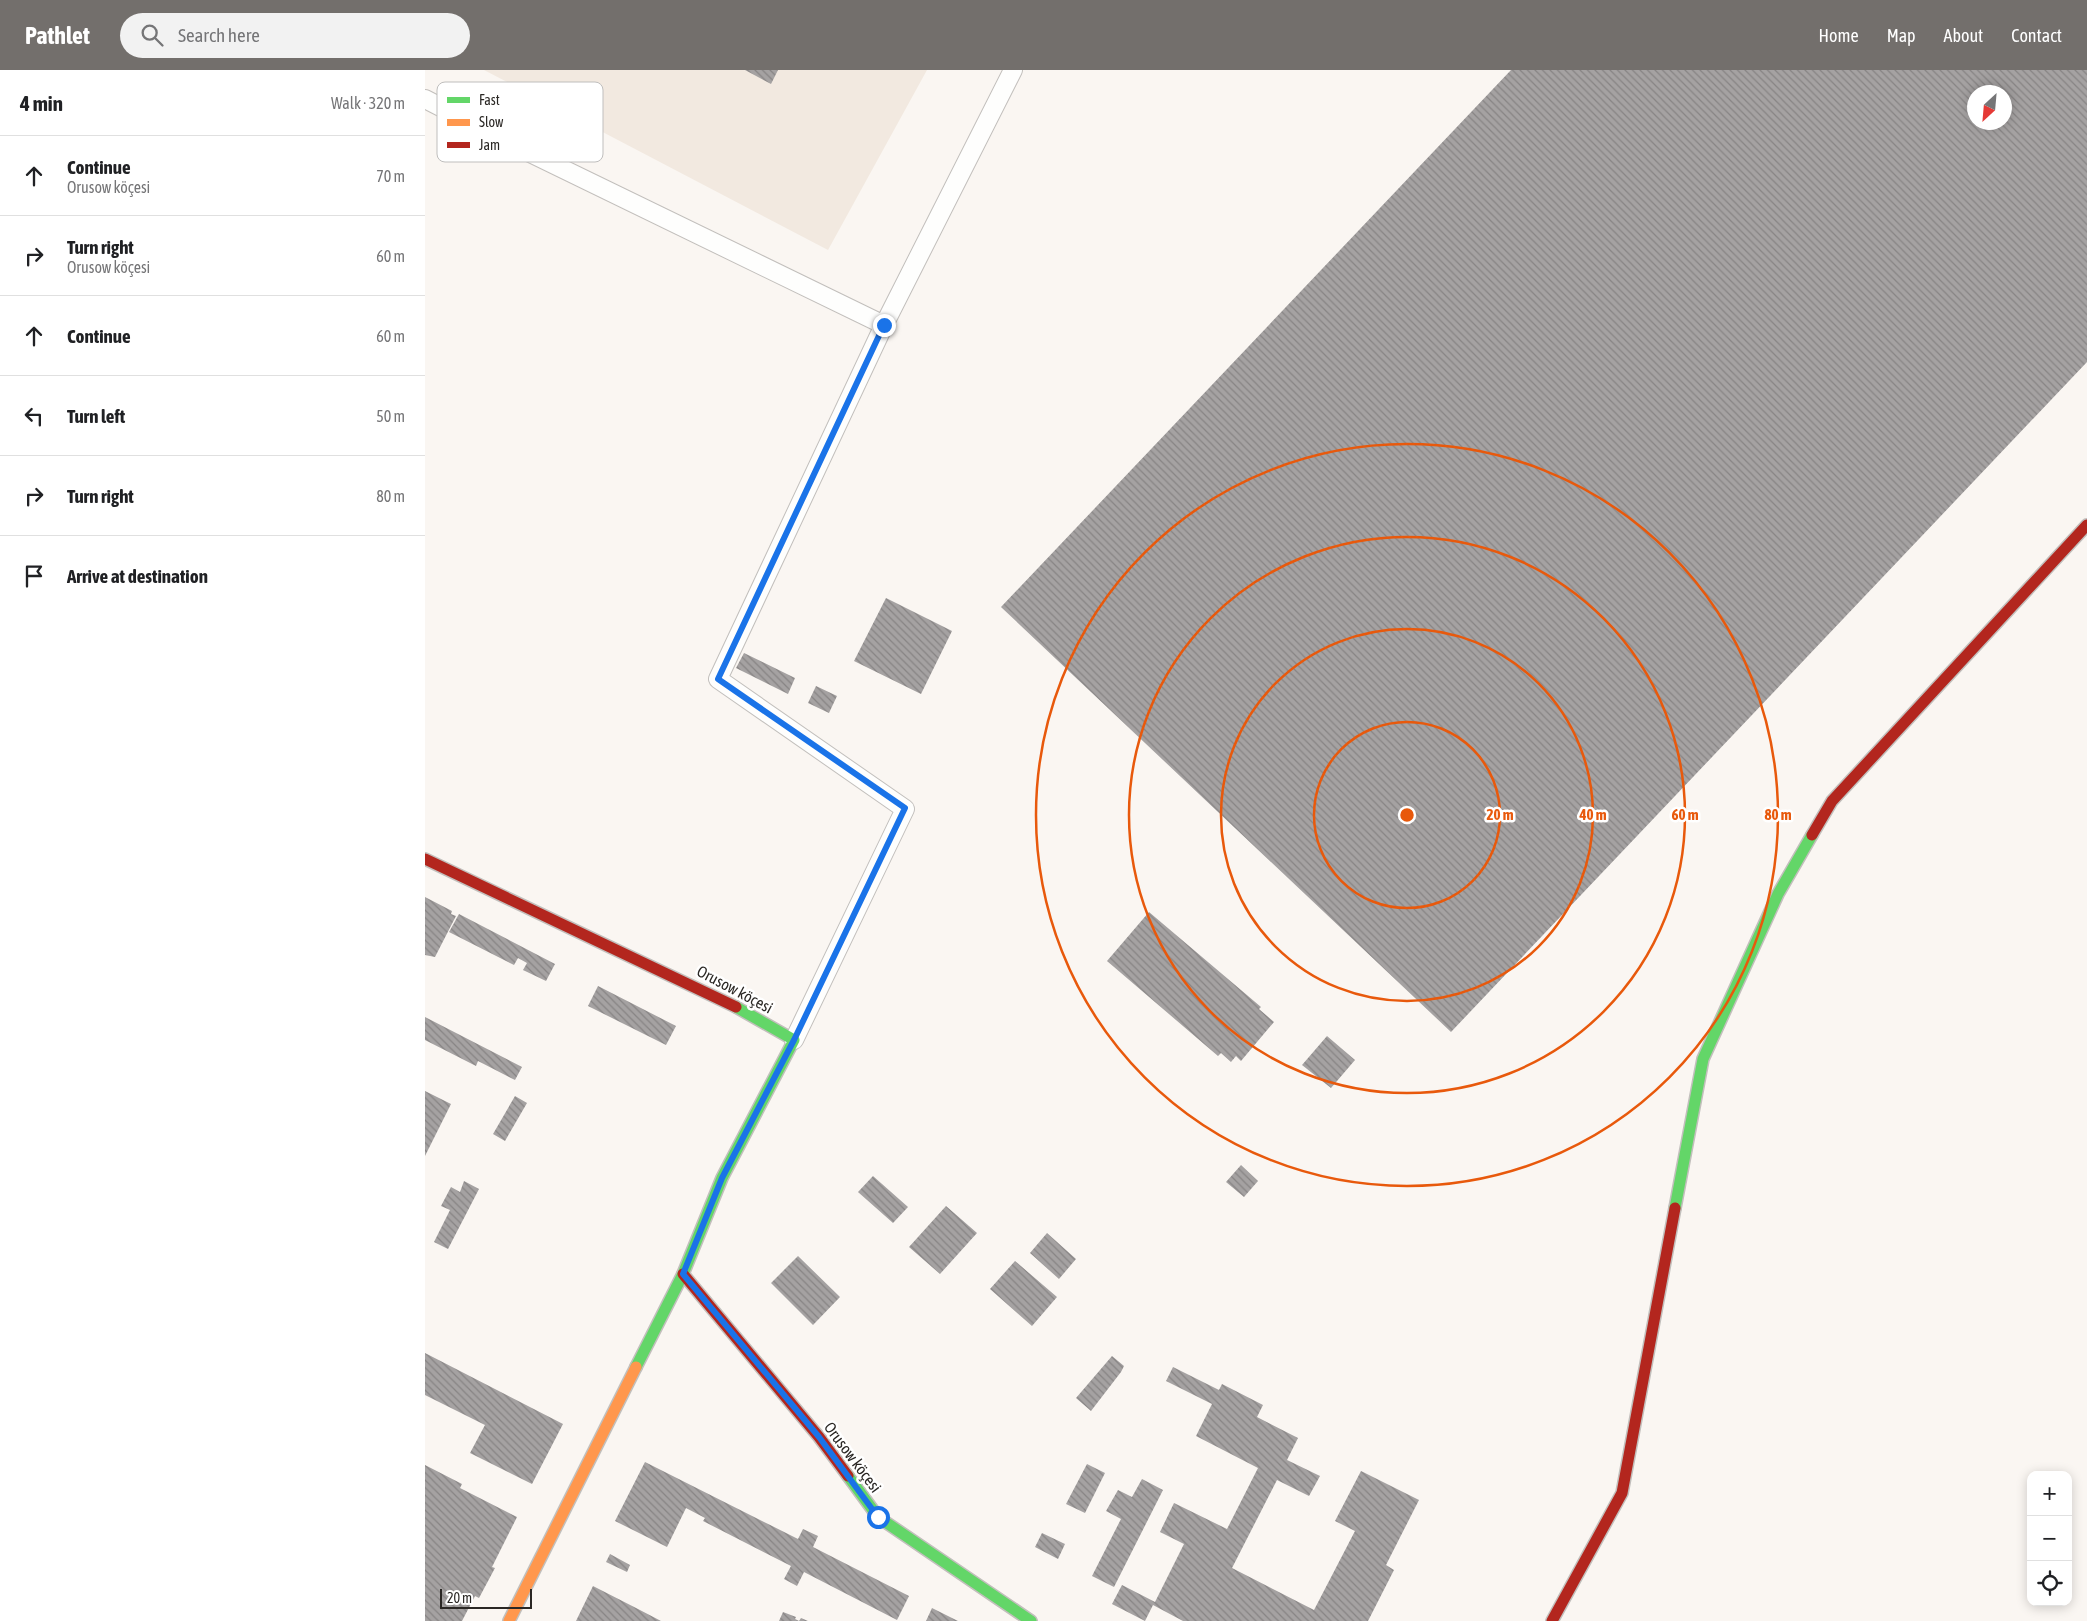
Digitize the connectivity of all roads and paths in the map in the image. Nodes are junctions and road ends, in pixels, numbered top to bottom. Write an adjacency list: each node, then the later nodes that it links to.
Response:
1 (1013, 70): 5 (lane)
2 (425, 99): 3 (lane)
3 (437, 105)
4 (548, 162): 5 (lane)
5 (884, 325): 8 (lane)
6 (2087, 525): 12 (street)
7 (425, 859): 8 (street, Orusow köçesi)
8 (794, 1040): 9 (street)
9 (683, 1274): 10 (street); 11 (street, Orusow köçesi)
10 (509, 1621)
11 (1030, 1621)
12 (1552, 1621)

